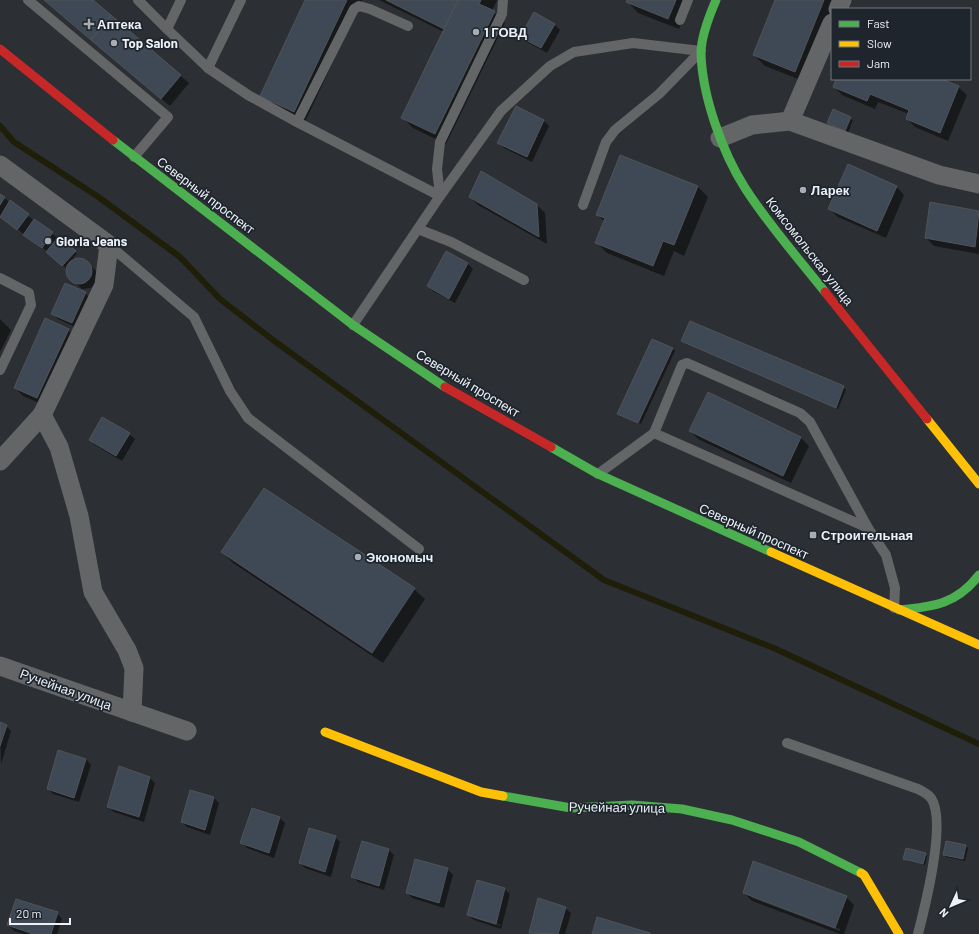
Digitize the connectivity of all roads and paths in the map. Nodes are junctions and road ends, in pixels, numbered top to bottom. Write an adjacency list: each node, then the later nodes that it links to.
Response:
1 (28, 0): 18 (lane)
2 (138, 0): 11 (lane)
3 (180, 0): 11 (lane)
4 (241, 0): 14 (lane)
5 (503, 0): 21 (lane)
6 (688, 0): 8 (lane)
7 (716, 0): 13 (main road, Комсомольская улица)
8 (680, 20)
9 (408, 26): 16 (lane)
10 (831, 26): 15 (street)
11 (167, 29): 14 (lane)
12 (0, 49): 18 (main road, Северный проспект)
13 (701, 51): 17 (main road, Комсомольская улица); 21 (lane); 22 (lane)
14 (208, 68): 16 (lane)
15 (790, 121): 17 (street); 20 (street)
16 (298, 122): 21 (lane)
17 (720, 138): 33 (main road, Комсомольская улица)
18 (134, 157): 27 (main road, Северный проспект)
19 (0, 165): 24 (street)
20 (979, 184)
21 (440, 196): 23 (lane)
22 (583, 205)
23 (418, 229): 26 (lane); 27 (lane)
24 (109, 245): 29 (street); 35 (lane)
25 (0, 278): 28 (lane)
26 (524, 280)
27 (353, 325): 32 (main road, Северный проспект)
28 (0, 370)
29 (42, 415): 31 (street); 40 (street)
30 (654, 433): 32 (lane); 34 (lane); 34 (lane)
31 (0, 461)
32 (598, 474): 37 (main road, Северный проспект)
33 (979, 484)
34 (868, 528): 37 (lane)
35 (419, 549)
36 (979, 575): 37 (main road)
37 (896, 609): 38 (main road, Северный проспект)
38 (979, 645)
39 (0, 666): 40 (street, Ручейная улица)
40 (132, 712): 41 (street, Ручейная улица)
41 (187, 731)
42 (325, 732): 44 (main road, Ручейная улица)
43 (787, 743): 45 (lane)
44 (899, 934)
45 (918, 934)

